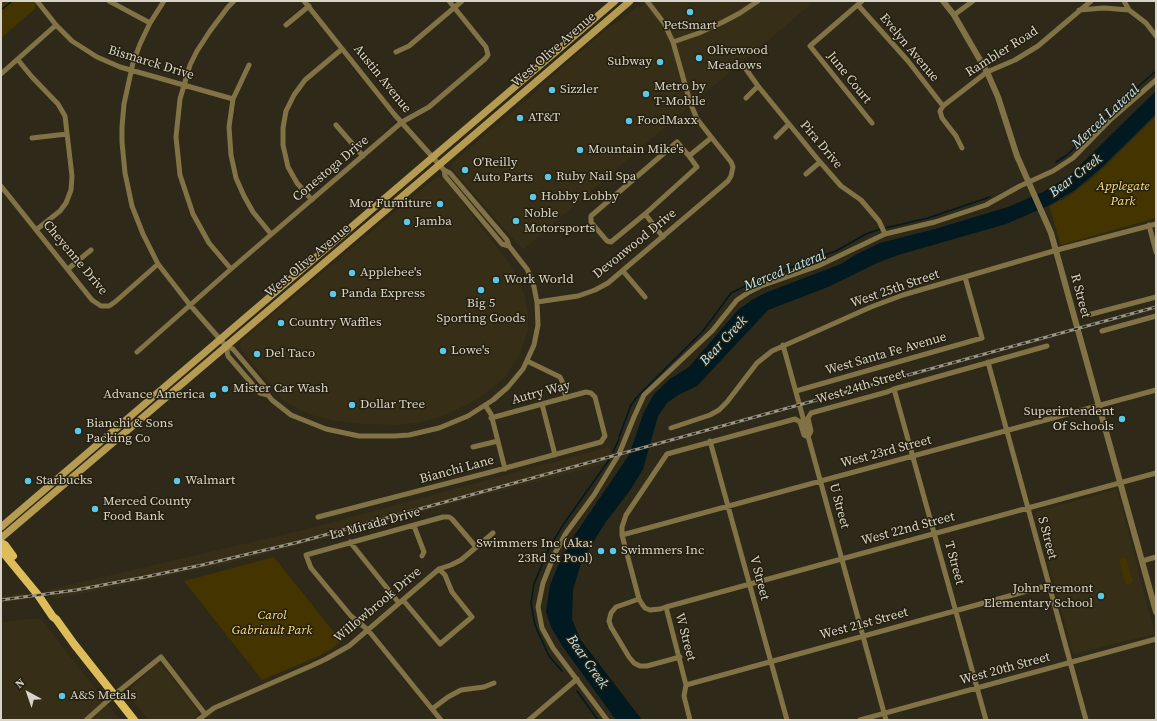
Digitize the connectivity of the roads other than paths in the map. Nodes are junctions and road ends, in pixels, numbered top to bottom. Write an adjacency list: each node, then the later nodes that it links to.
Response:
1 (37, 1): 23 (street, Bismarck Drive)
2 (109, 1): 22 (street)
3 (164, 1): 22 (street)
4 (234, 1): 36 (street)
5 (304, 1): 17 (street, Austin Avenue)
6 (449, 1): 18 (street)
7 (462, 1): 18 (street)
8 (615, 1): 52 (main road, West Olive Avenue)
9 (630, 1): 54 (main road, West Olive Avenue)
10 (647, 1): 26 (street)
11 (758, 1): 26 (street)
12 (943, 1): 21 (street, R Street)
13 (973, 1): 21 (street)
14 (1090, 1): 19 (street, Rambler Road)
15 (1124, 1): 20 (street)
16 (860, 3): 40 (street, Evelyn Avenue); 42 (street, June Court)
17 (308, 6): 24 (street); 27 (street, Austin Avenue)
18 (454, 7): 28 (street); 41 (street, Conestoga Drive)
19 (1078, 10): 20 (street); 33 (street, Rambler Road)
20 (1129, 10): 25 (street)
21 (954, 15): 33 (street, R Street)
22 (150, 23): 32 (street)
23 (56, 25): 29 (street); 32 (street, Bismarck Drive)
24 (286, 25)
25 (1156, 36)
26 (673, 42): 48 (street)
27 (342, 49): 41 (street, Austin Avenue); 58 (street)
28 (396, 52)
29 (18, 60): 34 (street); 45 (street)
30 (249, 65): 39 (street)
31 (743, 65): 37 (street, Pira Drive)
32 (131, 70): 36 (street, Bismarck Drive); 71 (street)
33 (987, 72): 40 (street, Rambler Road); 56 (street, R Street)
34 (1, 74)
35 (1156, 80): 56 (street)
36 (184, 84): 39 (street, Bismarck Drive); 73 (street)
37 (758, 86): 38 (street); 43 (street, Pira Drive)
38 (746, 98)
39 (233, 99): 65 (street)
40 (943, 106): 49 (street)
41 (402, 122): 50 (street, Conestoga Drive); 52 (street, Austin Avenue)
42 (872, 123)
43 (789, 124): 46 (street); 53 (street, Pira Drive)
44 (336, 125): 50 (street)
45 (67, 134): 47 (street); 63 (street)
46 (776, 137)
47 (32, 138)
48 (711, 138): 51 (street); 66 (street, Devonwood Drive)
49 (962, 148)
50 (363, 156): 58 (street, Conestoga Drive)
51 (689, 156): 60 (street); 60 (street)
52 (432, 157): 54 (street, Austin Avenue); 83 (main road, West Olive Avenue)
53 (820, 162): 55 (street); 64 (street, Pira Drive)
54 (442, 168): 59 (street, Austin Avenue); 59 (street, Austin Avenue); 85 (main road, West Olive Avenue)
55 (806, 174)
56 (1030, 185): 64 (street); 69 (street, R Street)
57 (1, 186): 63 (street, Cheyenne Drive)
58 (312, 200): 65 (street, Conestoga Drive)
59 (479, 212): 67 (street, Austin Avenue); 67 (street, Austin Avenue)
60 (645, 214): 66 (street)
61 (1156, 224): 62 (street, West 25th Street)
62 (1149, 226): 69 (street, West 25th Street); 70 (street)
63 (36, 230): 72 (street, Cheyenne Drive)
64 (883, 230): 146 (street)
65 (271, 234): 73 (street, Conestoga Drive)
66 (663, 237): 74 (street, Devonwood Drive)
67 (509, 246): 78 (street, Austin Avenue)
68 (91, 250): 72 (street)
69 (1057, 250): 75 (street, West 25th Street); 97 (street, R Street)
70 (1156, 252)
71 (158, 264): 72 (street, Cheyenne Drive); 79 (street)
72 (68, 269)
73 (231, 269): 79 (street, Conestoga Drive)
74 (623, 271): 76 (street); 78 (street, Devonwood Drive)
75 (965, 277): 84 (street, West 25th Street); 92 (street, West Santa Fe Avenue)
76 (645, 297)
77 (1156, 297): 80 (street)
78 (537, 302): 88 (street)
79 (190, 305): 83 (street); 87 (street, Conestoga Drive)
80 (1088, 315)
81 (1156, 316): 82 (street)
82 (1102, 331)
83 (220, 339): 85 (street); 100 (main road, West Olive Avenue)
84 (783, 345): 92 (street, U Street); 99 (street, West 25th Street)
85 (226, 346): 93 (street); 93 (street); 109 (main road, West Olive Avenue)
86 (1047, 346): 89 (street, West 24th Street)
87 (137, 352)
88 (527, 361): 94 (street); 96 (street)
89 (988, 362): 90 (street, West 24th Street); 101 (street, S Street)
90 (894, 388): 102 (street, West 24th Street); 108 (street, T Street)
91 (1156, 390): 97 (street, West 23rd Street)
92 (796, 391): 102 (street, U Street)
93 (268, 395): 96 (street)
94 (566, 398): 95 (street, Autry Way); 104 (street, Autry Way)
95 (542, 404): 98 (street, Autry Way); 107 (street)
96 (485, 405): 98 (street)
97 (1100, 406): 101 (street, West 23rd Street); 113 (street, R Street)
98 (492, 418): 103 (street)
99 (671, 428)
100 (114, 430): 109 (main road); 118 (main road, West Olive Avenue)
101 (1007, 431): 108 (street, West 23rd Street); 115 (street, S Street)
102 (808, 437): 105 (street); 112 (street, U Street)
103 (498, 441): 106 (street); 110 (street)
104 (602, 442): 107 (street, Bianchi Lane)
105 (710, 442): 114 (street, V Street); 121 (street)
106 (473, 447)
107 (555, 455): 110 (street, Bianchi Lane)
108 (913, 456): 112 (street, West 23rd Street); 120 (street, T Street)
109 (97, 457): 122 (main road, West Olive Avenue)
110 (505, 469): 116 (street, Bianchi Lane)
111 (1156, 473): 113 (street, West 22nd Street)
112 (821, 481): 114 (street, West 23rd Street); 129 (street, U Street)
113 (1121, 482): 115 (street, West 22nd Street); 130 (street, R Street)
114 (728, 507): 121 (street, West 23rd Street); 132 (street, V Street)
115 (1028, 508): 120 (street, West 22nd Street); 133 (street, S Street)
116 (318, 517)
117 (414, 526): 123 (street, La Mirada Drive); 125 (street, La Mirada Drive); 127 (street)
118 (1, 527)
119 (493, 533): 125 (street, Willowbrook Drive)
120 (934, 534): 129 (street, West 22nd Street); 137 (street, T Street)
121 (622, 536): 134 (street)
122 (1, 538)
123 (350, 542): 135 (street); 140 (street, La Mirada Drive)
124 (1, 543): 139 (main road)
125 (476, 547): 131 (street, Willowbrook Drive)
126 (1, 550): 139 (main road)
127 (422, 556)
128 (1156, 557): 130 (street)
129 (842, 559): 132 (street, West 22nd Street); 141 (street, U Street)
130 (1142, 560): 138 (street, R Street)
131 (439, 568): 135 (street, Willowbrook Drive); 135 (street)
132 (749, 584): 136 (street, West 22nd Street); 144 (street, V Street)
133 (1049, 585): 137 (street, West 21st Street); 145 (street, S Street)
134 (639, 599): 136 (street, W Street); 143 (street)
135 (401, 602): 140 (street, Willowbrook Drive)
136 (666, 607): 143 (street, W Street)
137 (955, 611): 141 (street, West 21st Street); 149 (street, T Street)
138 (1156, 612)
139 (56, 619): 150 (main road)
140 (368, 630): 151 (street); 153 (street, Willowbrook Drive)
141 (863, 636): 144 (street, West 21st Street); 152 (street, U Street)
142 (1156, 639): 145 (street, West 20th Street)
143 (680, 657): 148 (street, W Street)
144 (771, 662): 148 (street, West 21st Street); 161 (street, V Street)
145 (1070, 663): 149 (street, West 20th Street); 165 (street, S Street)
146 (577, 679): 158 (street); 159 (street)
147 (494, 683): 151 (street)
148 (686, 685): 160 (street, W Street)
149 (977, 688): 152 (street, West 20th Street); 164 (street, T Street)
150 (114, 695): 153 (street); 154 (street); 155 (main road)
151 (432, 710): 157 (street)
152 (884, 713): 162 (street, West 20th Street); 163 (street, U Street)
153 (206, 714): 156 (street, Willowbrook Drive)
154 (86, 720)
155 (134, 720)
156 (198, 720)
157 (441, 720)
158 (529, 720)
159 (607, 720)
160 (690, 720)
161 (787, 720)
162 (860, 720)
163 (886, 720)
164 (986, 720)
165 (1086, 720)

